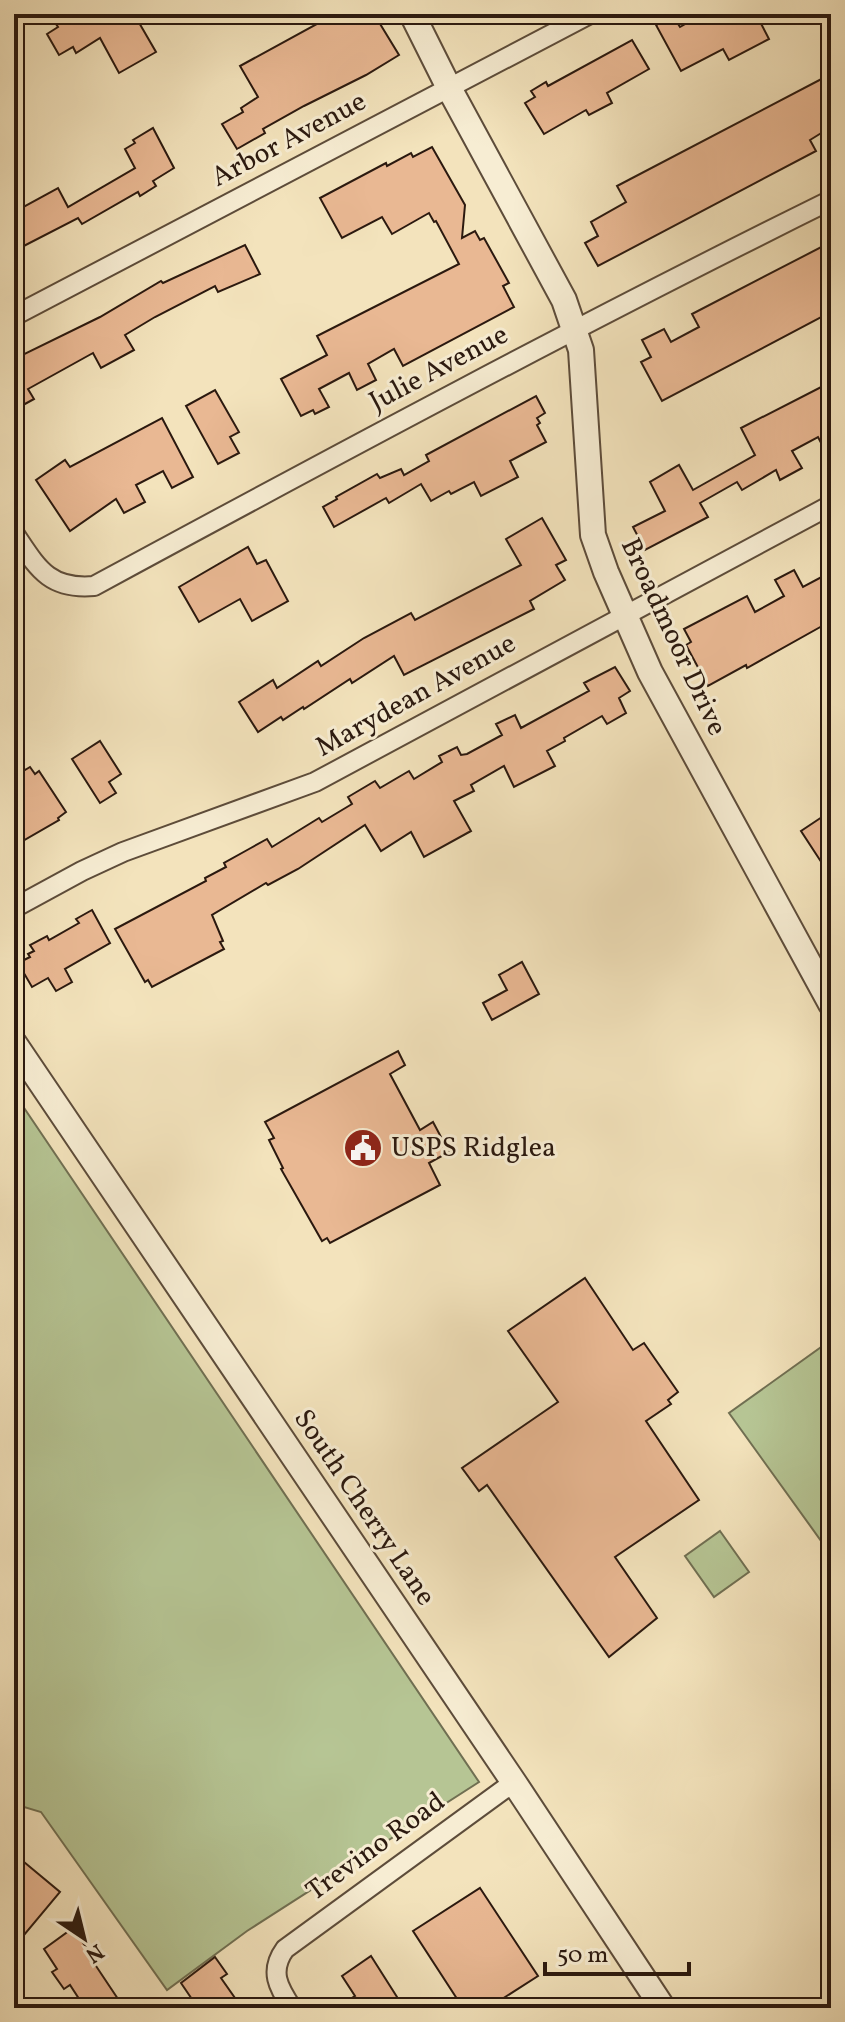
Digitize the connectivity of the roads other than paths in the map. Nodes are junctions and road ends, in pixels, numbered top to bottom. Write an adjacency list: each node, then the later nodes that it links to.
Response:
1 (412, 14): 3 (street, Broadmoor Drive)
2 (590, 14): 3 (street, Arbor Avenue)
3 (449, 88): 5 (street, Arbor Avenue); 6 (street, Broadmoor Drive)
4 (831, 200): 6 (street, Julie Avenue)
5 (14, 316)
6 (576, 329): 8 (street, Julie Avenue); 9 (street, Broadmoor Drive)
7 (831, 505): 9 (street, Marydean Avenue)
8 (14, 533)
9 (624, 614): 10 (street, Marydean Avenue); 11 (street, Broadmoor Drive)
10 (14, 908)
11 (831, 1004)
12 (14, 1043): 13 (street, South Cherry Lane)
13 (515, 1784): 14 (street, Trevino Road); 15 (street, South Cherry Lane)
14 (292, 2008)
15 (663, 2008)

